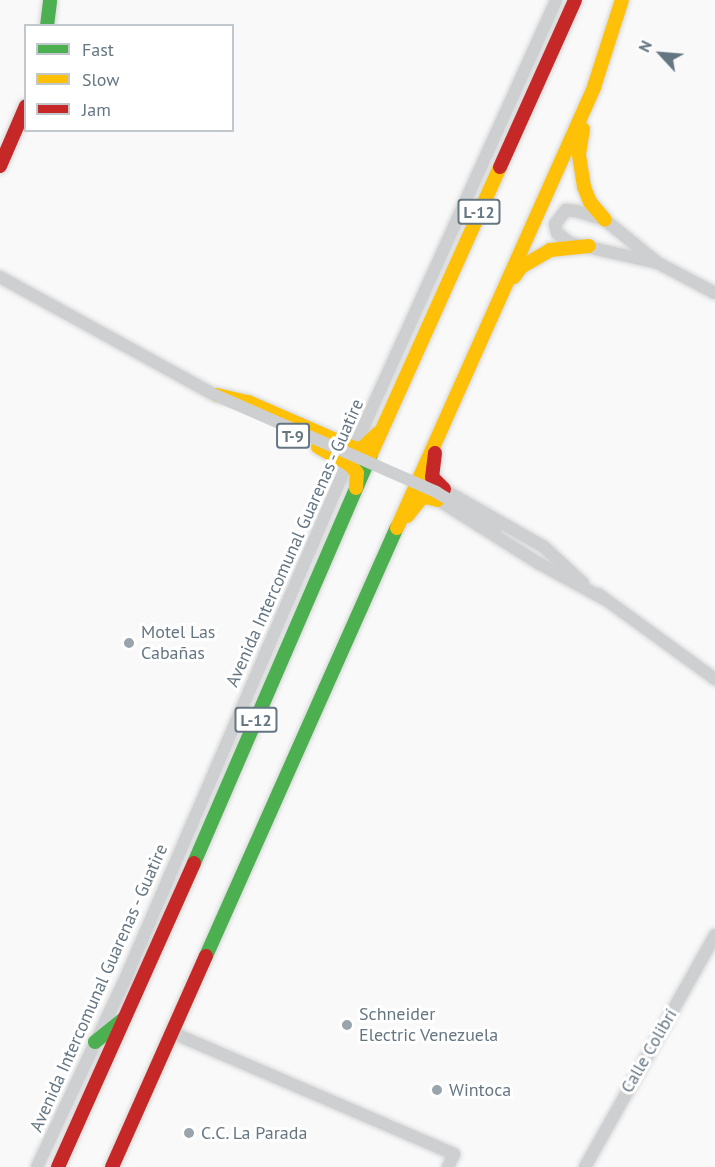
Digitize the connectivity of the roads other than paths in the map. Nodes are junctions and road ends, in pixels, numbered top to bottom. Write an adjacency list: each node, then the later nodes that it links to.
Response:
1 (50, 0): 5 (main road)
2 (556, 0): 18 (street, Avenida Intercomunal Guarenas - Guatire / L-12)
3 (575, 0): 16 (main road, Avenida Intercomunal Guarenas - Guatire / L-12)
4 (622, 0): 6 (main road, L-12)
5 (47, 24)
6 (594, 87): 9 (main road); 14 (main road, L-12)
7 (24, 111): 8 (main road)
8 (0, 166)
9 (605, 220): 10 (street); 11 (street)
10 (589, 246): 11 (street); 14 (main road)
11 (658, 263): 13 (street)
12 (0, 277): 15 (street)
13 (715, 293)
14 (501, 298): 17 (main road, L-12)
15 (213, 394): 18 (main road); 19 (main road, T-9); 25 (street, bridge)
16 (384, 424): 18 (main road); 20 (main road, Avenida Intercomunal Guarenas - Guatire / L-12)
17 (440, 429): 21 (main road); 23 (main road, L-12)
18 (354, 448): 19 (street, Avenida Intercomunal Guarenas - Guatire / L-12)
19 (349, 464): 20 (main road); 22 (street, Avenida Intercomunal Guarenas - Guatire / L-12)
20 (356, 488): 24 (main road, Avenida Intercomunal Guarenas - Guatire / L-12)
21 (441, 495): 23 (main road); 25 (street); 26 (street)
22 (322, 529): 24 (main road); 31 (street, Avenida Intercomunal Guarenas - Guatire / L-12)
23 (391, 542): 30 (main road, L-12)
24 (319, 575): 29 (main road, Avenida Intercomunal Guarenas - Guatire / L-12)
25 (583, 583): 26 (street)
26 (604, 599): 27 (street)
27 (715, 679)
28 (715, 935): 36 (street, Calle Colibrí)
29 (128, 1016): 31 (main road); 33 (main road, Avenida Intercomunal Guarenas - Guatire / L-12)
30 (173, 1033): 34 (main road, L-12); 35 (street)
31 (95, 1042): 32 (street, Avenida Intercomunal Guarenas - Guatire / L-12)
32 (37, 1167)
33 (58, 1167)
34 (112, 1167)
35 (448, 1167)
36 (585, 1167)

